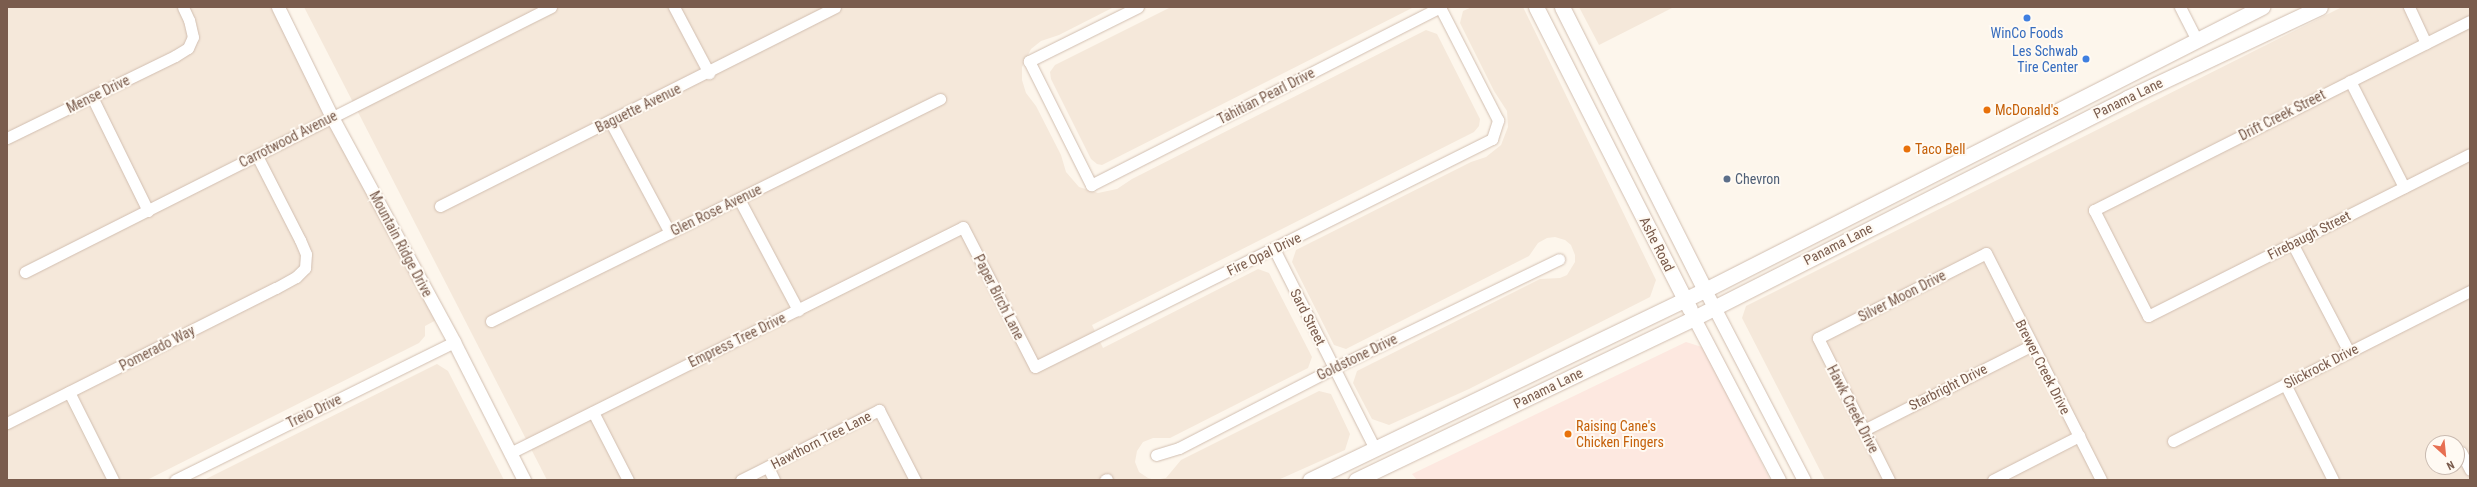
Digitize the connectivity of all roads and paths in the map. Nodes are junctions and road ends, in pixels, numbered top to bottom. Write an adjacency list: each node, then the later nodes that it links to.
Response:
1 (183, 7): 22 (street, Mense Drive)
2 (278, 7): 25 (street, Mountain Ridge Drive)
3 (551, 7): 25 (street, Carrotwood Avenue)
4 (674, 7): 20 (street)
5 (835, 7): 20 (street, Baguette Avenue)
6 (1138, 7): 7 (street, Tahitian Pearl Drive)
7 (1441, 7): 38 (street, Fire Opal Drive)
8 (1536, 7): 19 (main road, Ashe Road)
9 (1553, 7): 18 (main road)
10 (1562, 7): 18 (main road, Ashe Road)
11 (2180, 7): 16 (street)
12 (2262, 7): 16 (main road, Panama Lane)
13 (2320, 7): 23 (main road, Panama Lane)
14 (2409, 7): 17 (street)
15 (2470, 21): 17 (street, Drift Creek Street)
16 (2197, 40): 23 (main road); 42 (main road, Panama Lane)
17 (2426, 43): 21 (street, Drift Creek Street)
18 (1581, 46): 27 (main road, Ashe Road)
19 (1561, 55): 27 (main road); 44 (main road, Ashe Road)
20 (709, 72): 26 (street, Baguette Avenue)
21 (2350, 81): 31 (street); 47 (street, Drift Creek Street)
22 (92, 97): 28 (street, Mense Drive); 34 (street)
23 (2127, 98): 45 (main road, Panama Lane)
24 (940, 99): 32 (street, Glen Rose Avenue)
25 (332, 117): 30 (street, Carrotwood Avenue); 51 (street, Mountain Ridge Drive)
26 (610, 122): 33 (street, Baguette Avenue); 36 (street)
27 (1626, 132): 42 (main road, Ashe Road)
28 (7, 138)
29 (2470, 154): 31 (street, Firebaugh Street)
30 (257, 156): 34 (street, Carrotwood Avenue); 57 (street, Pomerado Way)
31 (2404, 187): 37 (street, Firebaugh Street)
32 (739, 199): 36 (street, Glen Rose Avenue); 46 (street)
33 (440, 206)
34 (148, 210): 41 (street, Carrotwood Avenue)
35 (963, 227): 46 (street, Empress Tree Drive); 54 (street, Paper Birch Lane)
36 (670, 233): 49 (street, Glen Rose Avenue)
37 (2292, 244): 47 (street, Firebaugh Street); 53 (street)
38 (1274, 249): 54 (street, Fire Opal Drive); 55 (street, Sard Street)
39 (1986, 253): 50 (street, Silver Moon Drive); 52 (street, Brewer Creek Drive)
40 (1559, 259): 55 (street, Goldstone Drive)
41 (25, 272)
42 (1705, 290): 44 (main road, Panama Lane); 45 (street, Ashe Road)
43 (2470, 291): 53 (street, Slickrock Drive)
44 (1685, 300): 48 (main road, Ashe Road); 63 (main road, Panama Lane)
45 (1714, 307): 48 (main road, Panama Lane); 80 (street, Ashe Road)
46 (798, 310): 58 (street, Empress Tree Drive)
47 (2148, 316)
48 (1694, 318): 78 (main road, Panama Lane); 79 (street, Ashe Road)
49 (491, 321)
50 (1818, 338): 60 (street, Hawk Creek Drive)
51 (454, 342): 64 (street, Mountain Ridge Drive); 71 (street, Treio Drive)
52 (2032, 345): 60 (street, Starbright Drive); 61 (street, Brewer Creek Drive)
53 (2349, 352): 56 (street, Slickrock Drive)
54 (1035, 367)
55 (1334, 368): 63 (street, Sard Street); 65 (street, Goldstone Drive)
56 (2285, 384): 62 (street, Slickrock Drive); 83 (street)
57 (69, 392): 59 (street, Pomerado Way); 70 (street)
58 (593, 412): 64 (street, Empress Tree Drive); 73 (street)
59 (7, 423)
60 (1864, 430): 69 (street, Hawk Creek Drive)
61 (2079, 436): 81 (street); 82 (street, Brewer Creek Drive)
62 (2173, 441)
63 (1375, 449): 77 (main road, Panama Lane); 78 (main road)
64 (510, 453): 72 (street, Mountain Ridge Drive)
65 (1156, 455)
66 (2465, 460): 68 (street)
67 (768, 467): 74 (street, Hawthorn Tree Lane); 75 (street); 76 (street, Hawthorn Tree Lane)
68 (2470, 470)
69 (1885, 479)
70 (113, 480)
71 (175, 480)
72 (524, 480)
73 (628, 480)
74 (741, 480)
75 (774, 480)
76 (915, 480)
77 (1310, 480)
78 (1355, 480)
79 (1778, 480)
80 (1804, 480)
81 (1993, 480)
82 (2101, 480)
83 (2333, 480)

